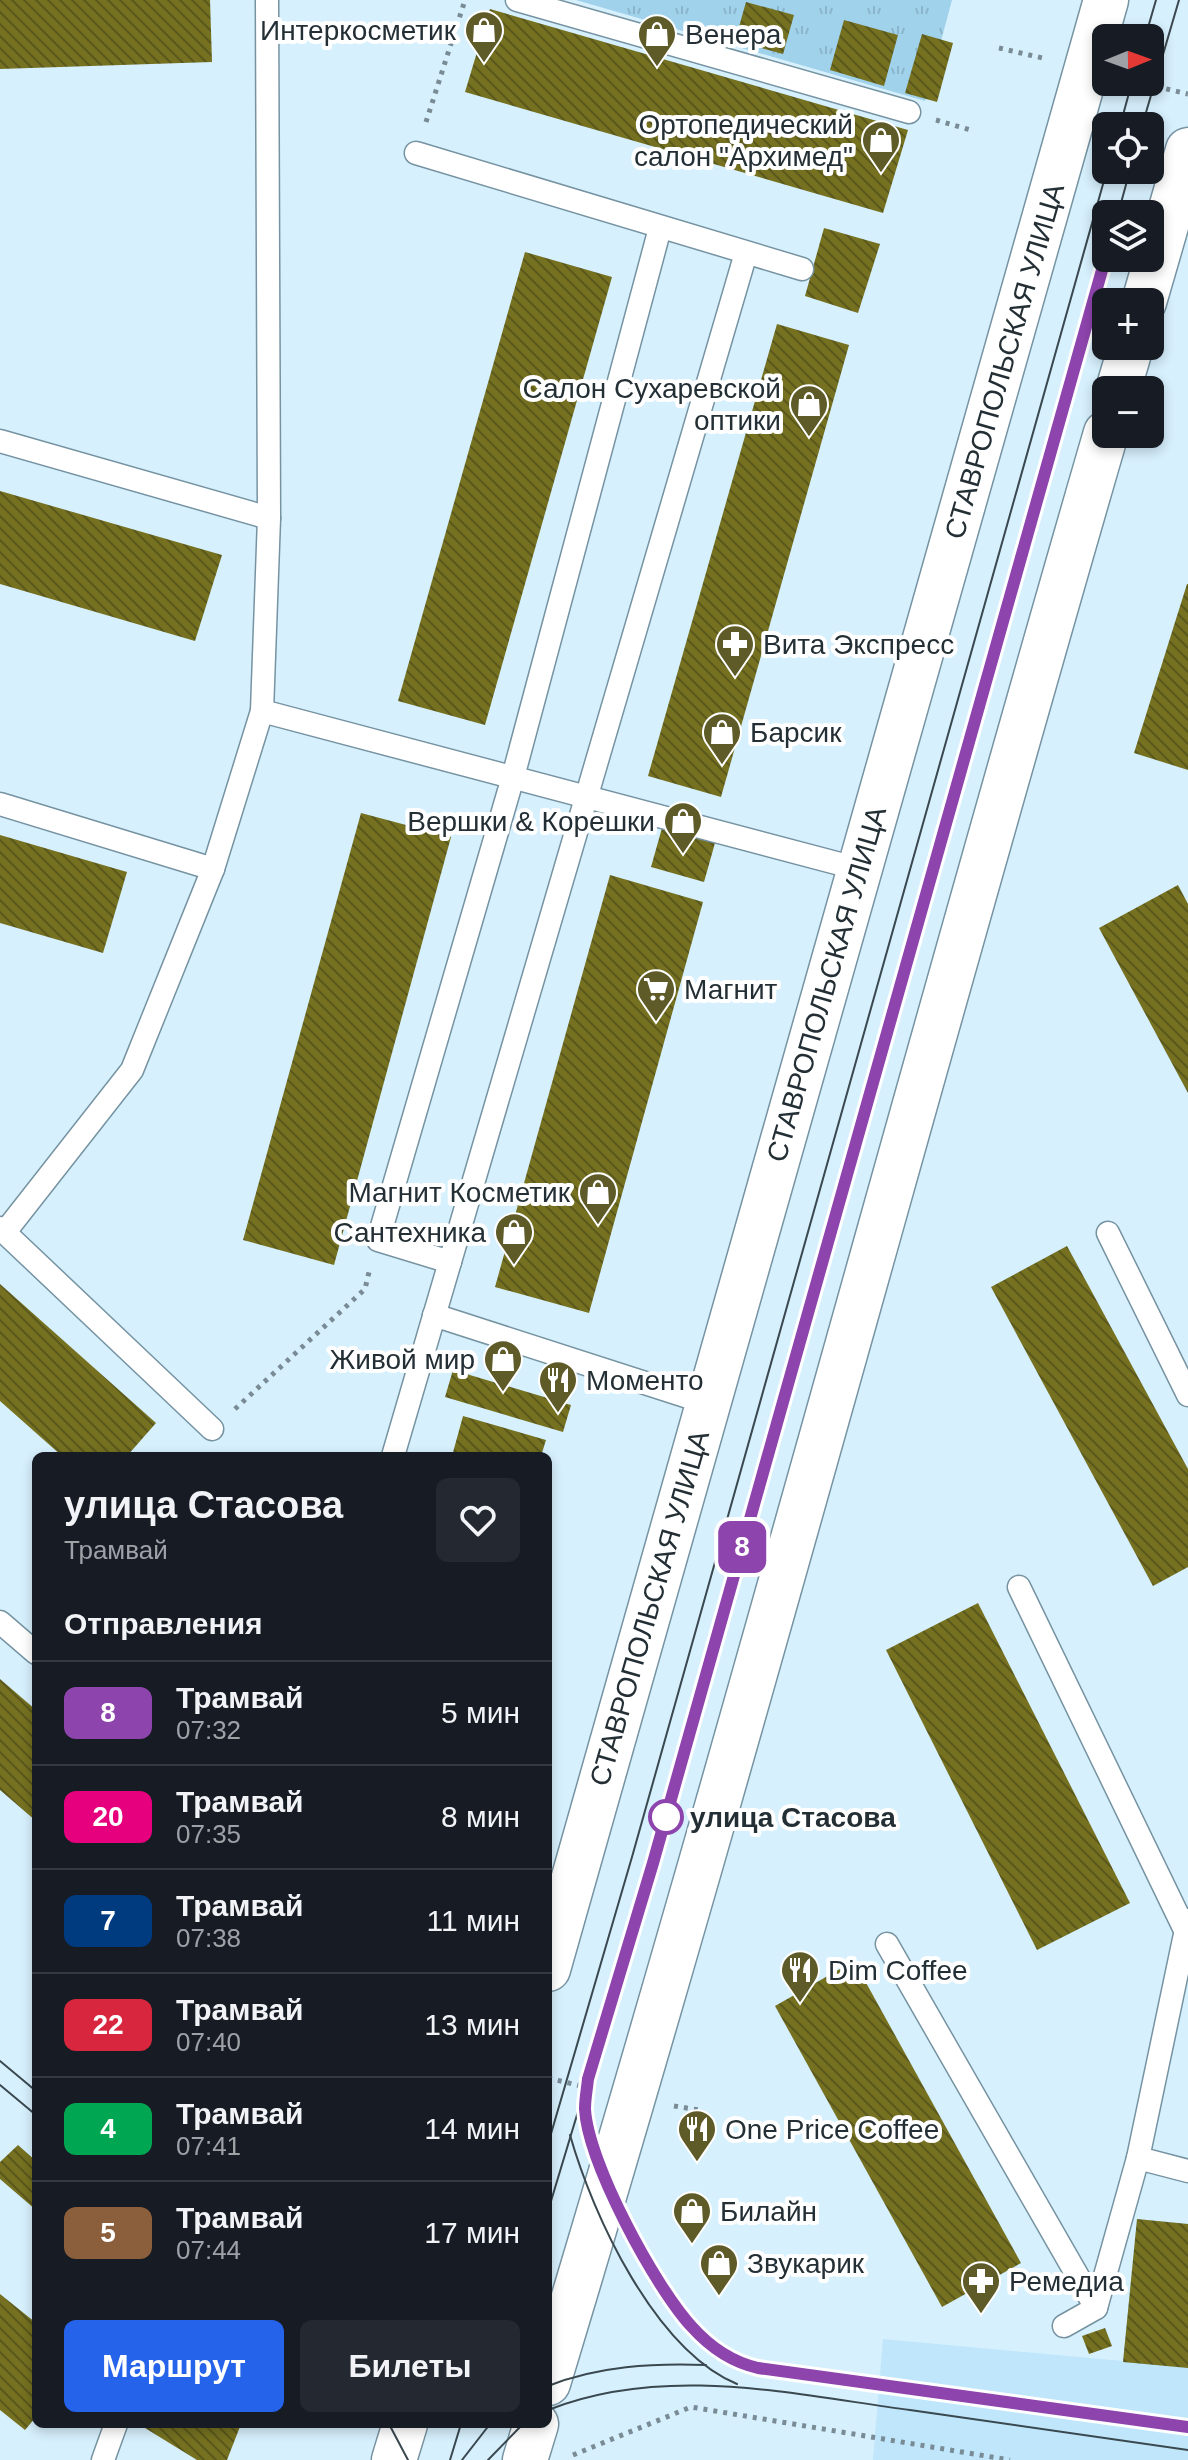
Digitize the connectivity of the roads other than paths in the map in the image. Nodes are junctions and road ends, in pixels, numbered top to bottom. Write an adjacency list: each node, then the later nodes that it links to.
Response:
1 (267, 0): 13 (lane)
2 (517, 0): 4 (lane)
3 (1106, 0): 19 (main road, СТАВРОПОЛЬСКАЯ УЛИЦА)
4 (909, 112)
5 (1188, 150): 10 (main road)
6 (416, 153): 7 (lane)
7 (660, 228): 8 (lane); 15 (lane)
8 (746, 253): 9 (lane); 16 (lane)
9 (802, 269)
10 (1148, 288)
11 (0, 441): 13 (lane)
12 (1102, 448): 38 (main road)
13 (269, 518): 14 (lane)
14 (262, 711): 15 (lane); 18 (lane)
15 (513, 777): 16 (lane); 22 (lane)
16 (587, 796): 19 (lane); 22 (lane)
17 (0, 804): 18 (lane)
18 (213, 869): 20 (lane)
19 (859, 869): 25 (main road, СТАВРОПОЛЬСКАЯ УЛИЦА)
20 (2, 1230): 26 (lane)
21 (1108, 1233): 24 (lane)
22 (450, 1262): 23 (lane)
23 (434, 1315): 25 (lane); 27 (lane)
24 (1188, 1395)
25 (707, 1403): 33 (main road, СТАВРОПОЛЬСКАЯ УЛИЦА)
26 (212, 1429)
27 (394, 1452)
28 (1019, 1587): 31 (lane)
29 (0, 1622): 30 (lane)
30 (32, 1650)
31 (1186, 1925): 34 (lane)
32 (887, 1944): 36 (lane)
33 (552, 1955)
34 (1138, 2158): 35 (lane); 36 (lane)
35 (1188, 2171)
36 (1096, 2308): 37 (lane)
37 (1064, 2326)
38 (552, 2370)
39 (115, 2428): 42 (lane)
40 (404, 2428): 43 (main road)
41 (535, 2428): 44 (main road)
42 (109, 2458)
43 (394, 2460)
44 (525, 2460)

